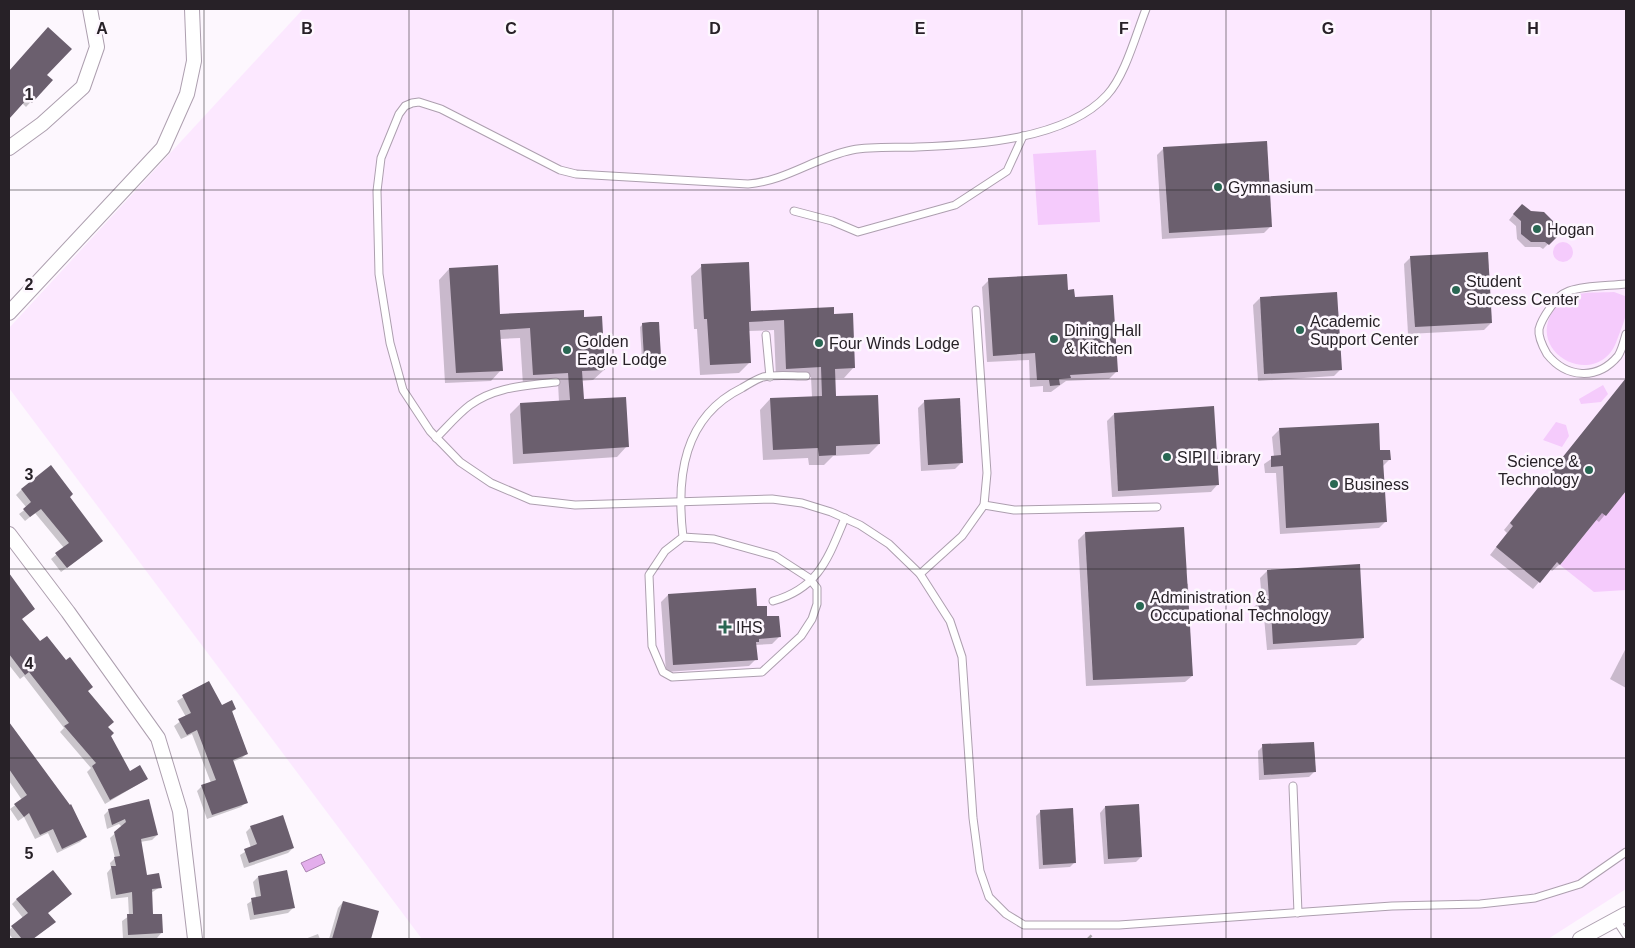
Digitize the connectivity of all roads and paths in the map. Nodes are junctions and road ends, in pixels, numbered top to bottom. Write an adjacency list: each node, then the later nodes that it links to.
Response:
1 (90, 9): 5 (street)
2 (192, 9): 9 (street)
3 (1146, 9): 4 (lane)
4 (1023, 136): 6 (lane); 15 (lane)
5 (9, 148)
6 (794, 212)
7 (1626, 284): 10 (lane)
8 (976, 310): 17 (lane)
9 (9, 313)
10 (1626, 334)
11 (766, 335): 13 (lane)
12 (806, 376): 13 (lane)
13 (770, 377): 16 (lane)
14 (556, 382): 15 (lane)
15 (436, 438): 16 (lane)
16 (679, 502): 19 (lane); 21 (lane)
17 (984, 505): 18 (lane); 22 (lane)
18 (1157, 507)
19 (845, 518): 22 (lane); 23 (lane)
20 (9, 534): 30 (street)
21 (683, 537): 23 (lane); 23 (lane)
22 (920, 574): 27 (lane)
23 (812, 582): 24 (lane)
24 (774, 601)
25 (1293, 786): 27 (lane)
26 (1626, 852): 27 (lane)
27 (1298, 912)
28 (1621, 917): 29 (lane); 31 (street)
29 (1626, 935)
30 (196, 939)
31 (1580, 939)

